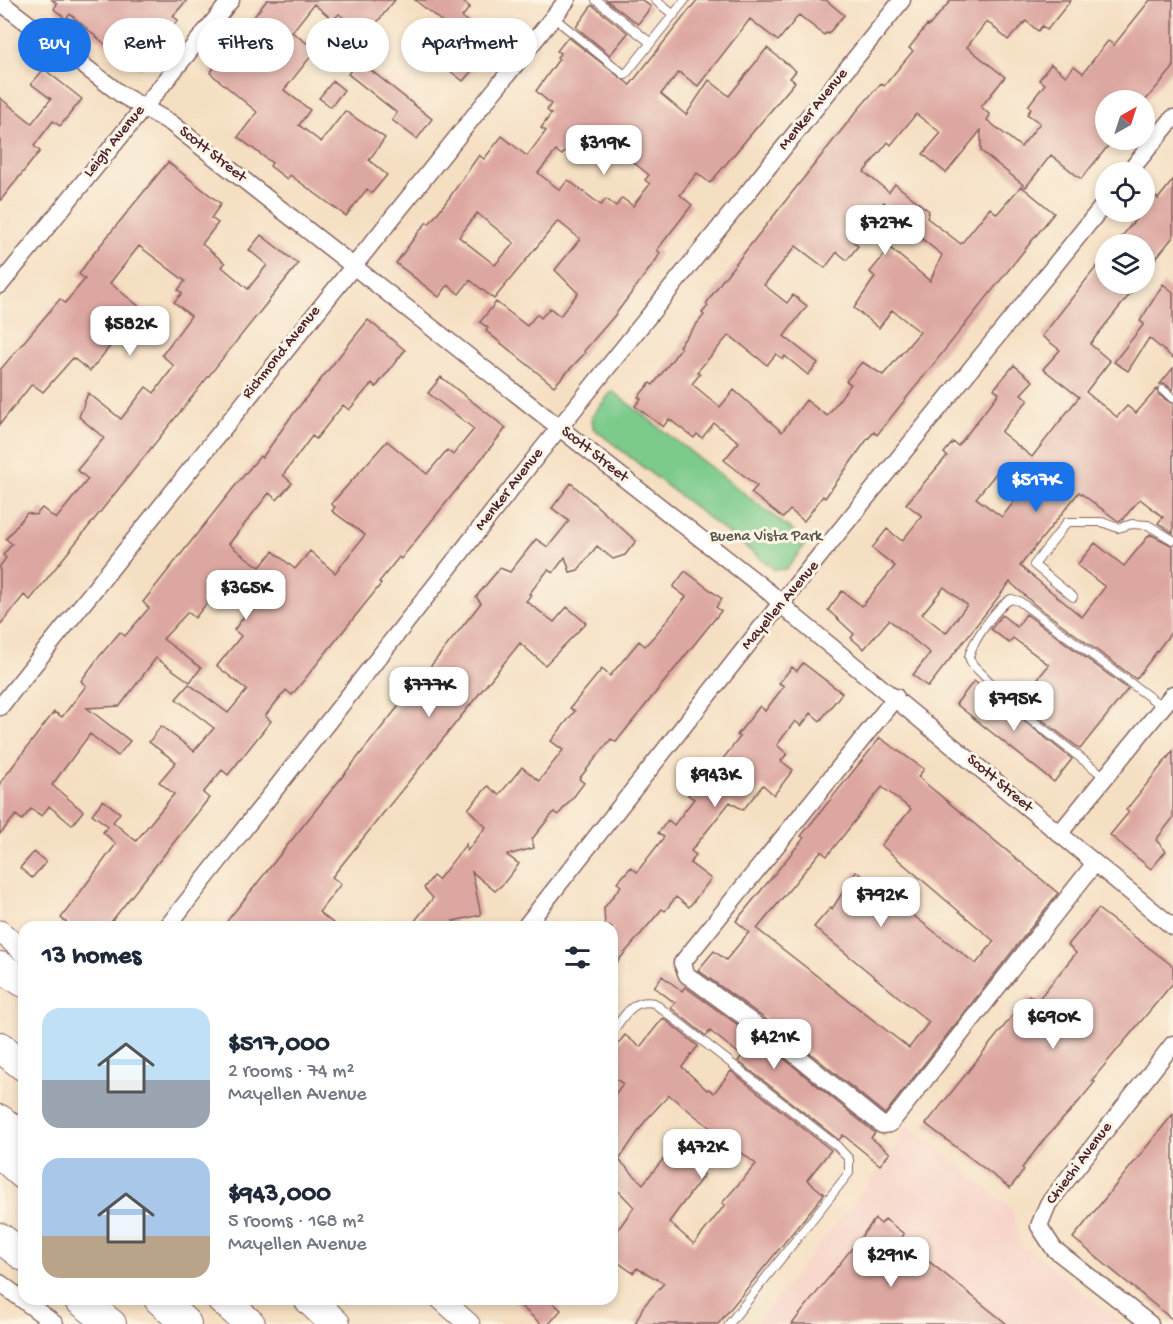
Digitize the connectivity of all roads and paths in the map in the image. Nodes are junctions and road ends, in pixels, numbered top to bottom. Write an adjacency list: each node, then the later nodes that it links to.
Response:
1 (231, 0): 11 (street, Leigh Avenue)
2 (567, 0): 9 (street, Richmond Avenue)
3 (596, 0): 10 (lane)
4 (655, 0): 8 (lane)
5 (685, 0): 8 (lane)
6 (902, 0): 19 (street, Menker Avenue)
7 (0, 2): 11 (street, Scott Street)
8 (674, 15): 10 (lane)
9 (553, 17): 10 (lane); 15 (street, Richmond Avenue)
10 (651, 43)
11 (143, 107): 15 (street, Scott Street); 16 (street, Leigh Avenue)
12 (1173, 118): 13 (street)
13 (1137, 162)
14 (1095, 216): 22 (street, Mayellen Avenue)
15 (352, 264): 19 (street, Scott Street); 25 (street, Richmond Avenue)
16 (0, 285)
17 (1162, 390): 18 (lane)
18 (1173, 398)
19 (560, 428): 22 (street, Scott Street); 29 (street, Menker Avenue)
20 (1173, 540): 21 (lane)
21 (1073, 597)
22 (782, 605): 23 (street, Scott Street); 30 (street, Mayellen Avenue)
23 (896, 697): 27 (street, Scott Street); 28 (street)
24 (1168, 701): 26 (street); 26 (lane)
25 (0, 707)
26 (1105, 777): 27 (street)
27 (1059, 834): 28 (street, Scott Street)
28 (1095, 863): 31 (street, Scott Street)
29 (177, 921)
30 (530, 921)
31 (1173, 927)
32 (0, 931): 33 (street)
33 (18, 947)
34 (0, 967): 35 (highway)
35 (18, 978)
36 (618, 1025): 60 (lane)
37 (1173, 1044): 61 (street, Chiechi Avenue)
38 (0, 1047): 39 (highway)
39 (18, 1061)
40 (0, 1120): 41 (highway)
41 (18, 1134)
42 (0, 1153): 43 (highway)
43 (18, 1170)
44 (0, 1238): 45 (highway)
45 (18, 1252)
46 (0, 1283): 47 (street)
47 (18, 1296)
48 (30, 1305): 54 (street)
49 (86, 1305): 55 (highway)
50 (165, 1305): 56 (highway)
51 (229, 1305): 57 (highway)
52 (315, 1305): 58 (highway)
53 (448, 1305): 59 (street)
54 (56, 1324)
55 (111, 1324)
56 (186, 1324)
57 (250, 1324)
58 (335, 1324)
59 (469, 1324)
60 (729, 1324)
61 (1150, 1324)

